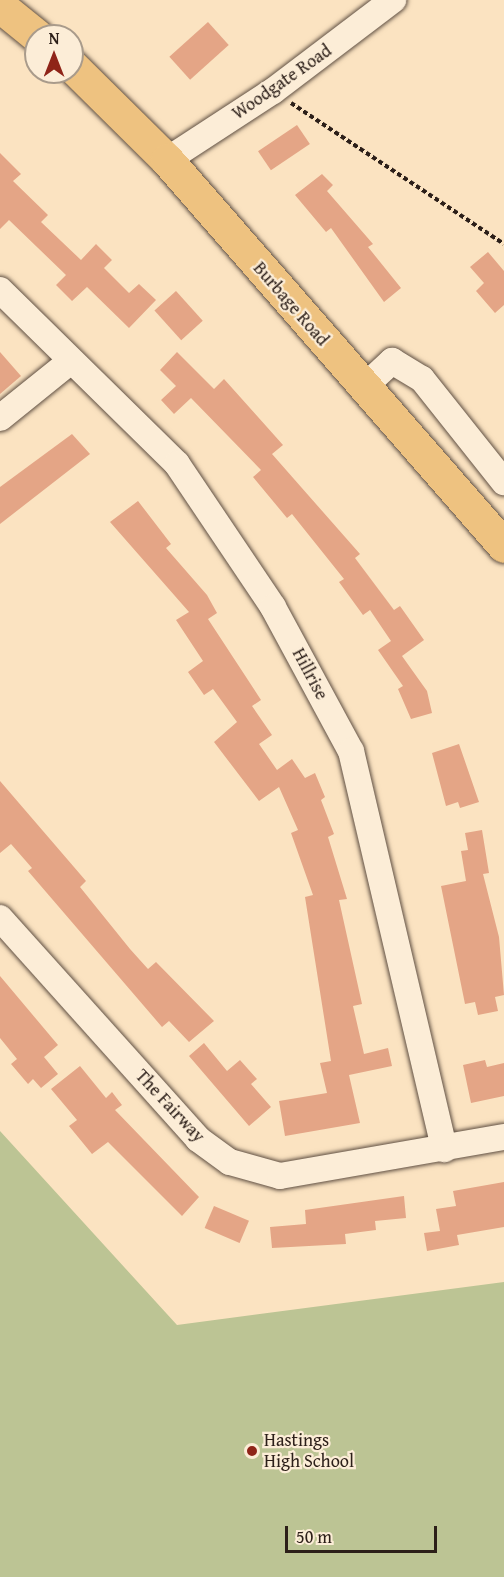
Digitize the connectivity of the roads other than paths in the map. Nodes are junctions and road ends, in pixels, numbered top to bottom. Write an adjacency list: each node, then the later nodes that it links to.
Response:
1 (393, 0): 5 (street, Woodgate Road)
2 (0, 6): 3 (main road)
3 (24, 25)
4 (84, 78): 5 (main road, Burbage Road)
5 (167, 160): 8 (main road, Burbage Road)
6 (0, 290): 7 (street, Hillrise)
7 (72, 361): 9 (street); 14 (street, Hillrise)
8 (363, 387): 10 (street); 11 (main road, Burbage Road)
9 (0, 418)
10 (504, 482)
11 (504, 546)
12 (0, 918): 14 (street, The Fairway)
13 (504, 1137): 14 (street, The Fairway)
14 (444, 1149)

